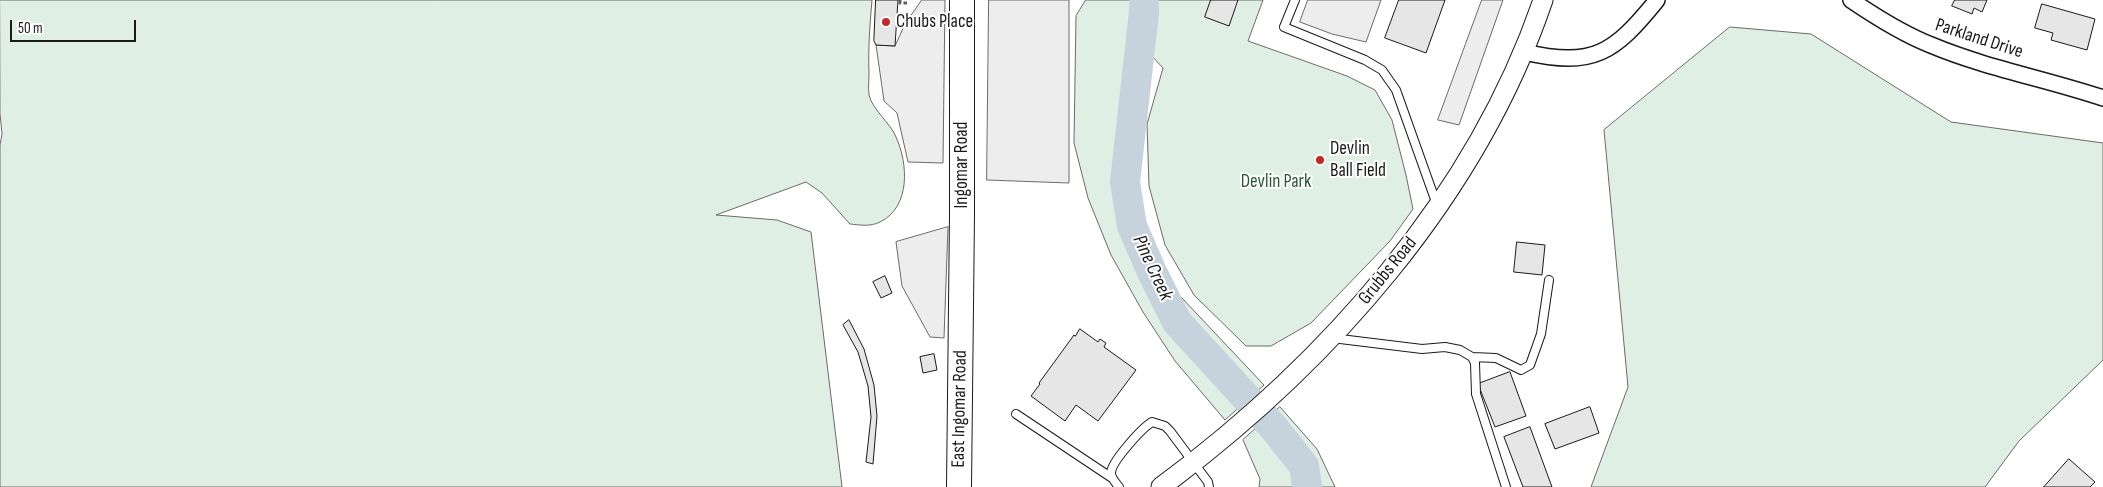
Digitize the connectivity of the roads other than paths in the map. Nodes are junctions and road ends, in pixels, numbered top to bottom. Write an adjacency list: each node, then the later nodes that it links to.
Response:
1 (962, 0): 10 (main road, Ingomar Road)
2 (1295, 0): 8 (lane)
3 (1543, 0): 6 (street, Grubbs Road)
4 (1657, 0): 6 (street)
5 (1851, 0): 7 (street, Parkland Drive)
6 (1524, 52): 8 (street, Grubbs Road)
7 (2103, 98)
8 (1438, 206): 11 (street, Grubbs Road)
9 (1549, 280): 12 (lane)
10 (961, 330): 16 (main road, East Ingomar Road)
11 (1330, 337): 12 (lane); 14 (street, Grubbs Road)
12 (1472, 357): 20 (lane)
13 (1016, 414): 15 (lane)
14 (1192, 464): 15 (lane); 18 (street, Grubbs Road); 19 (lane)
15 (1112, 478): 17 (lane)
16 (959, 487)
17 (1119, 487)
18 (1161, 487)
19 (1208, 487)
20 (1506, 487)

